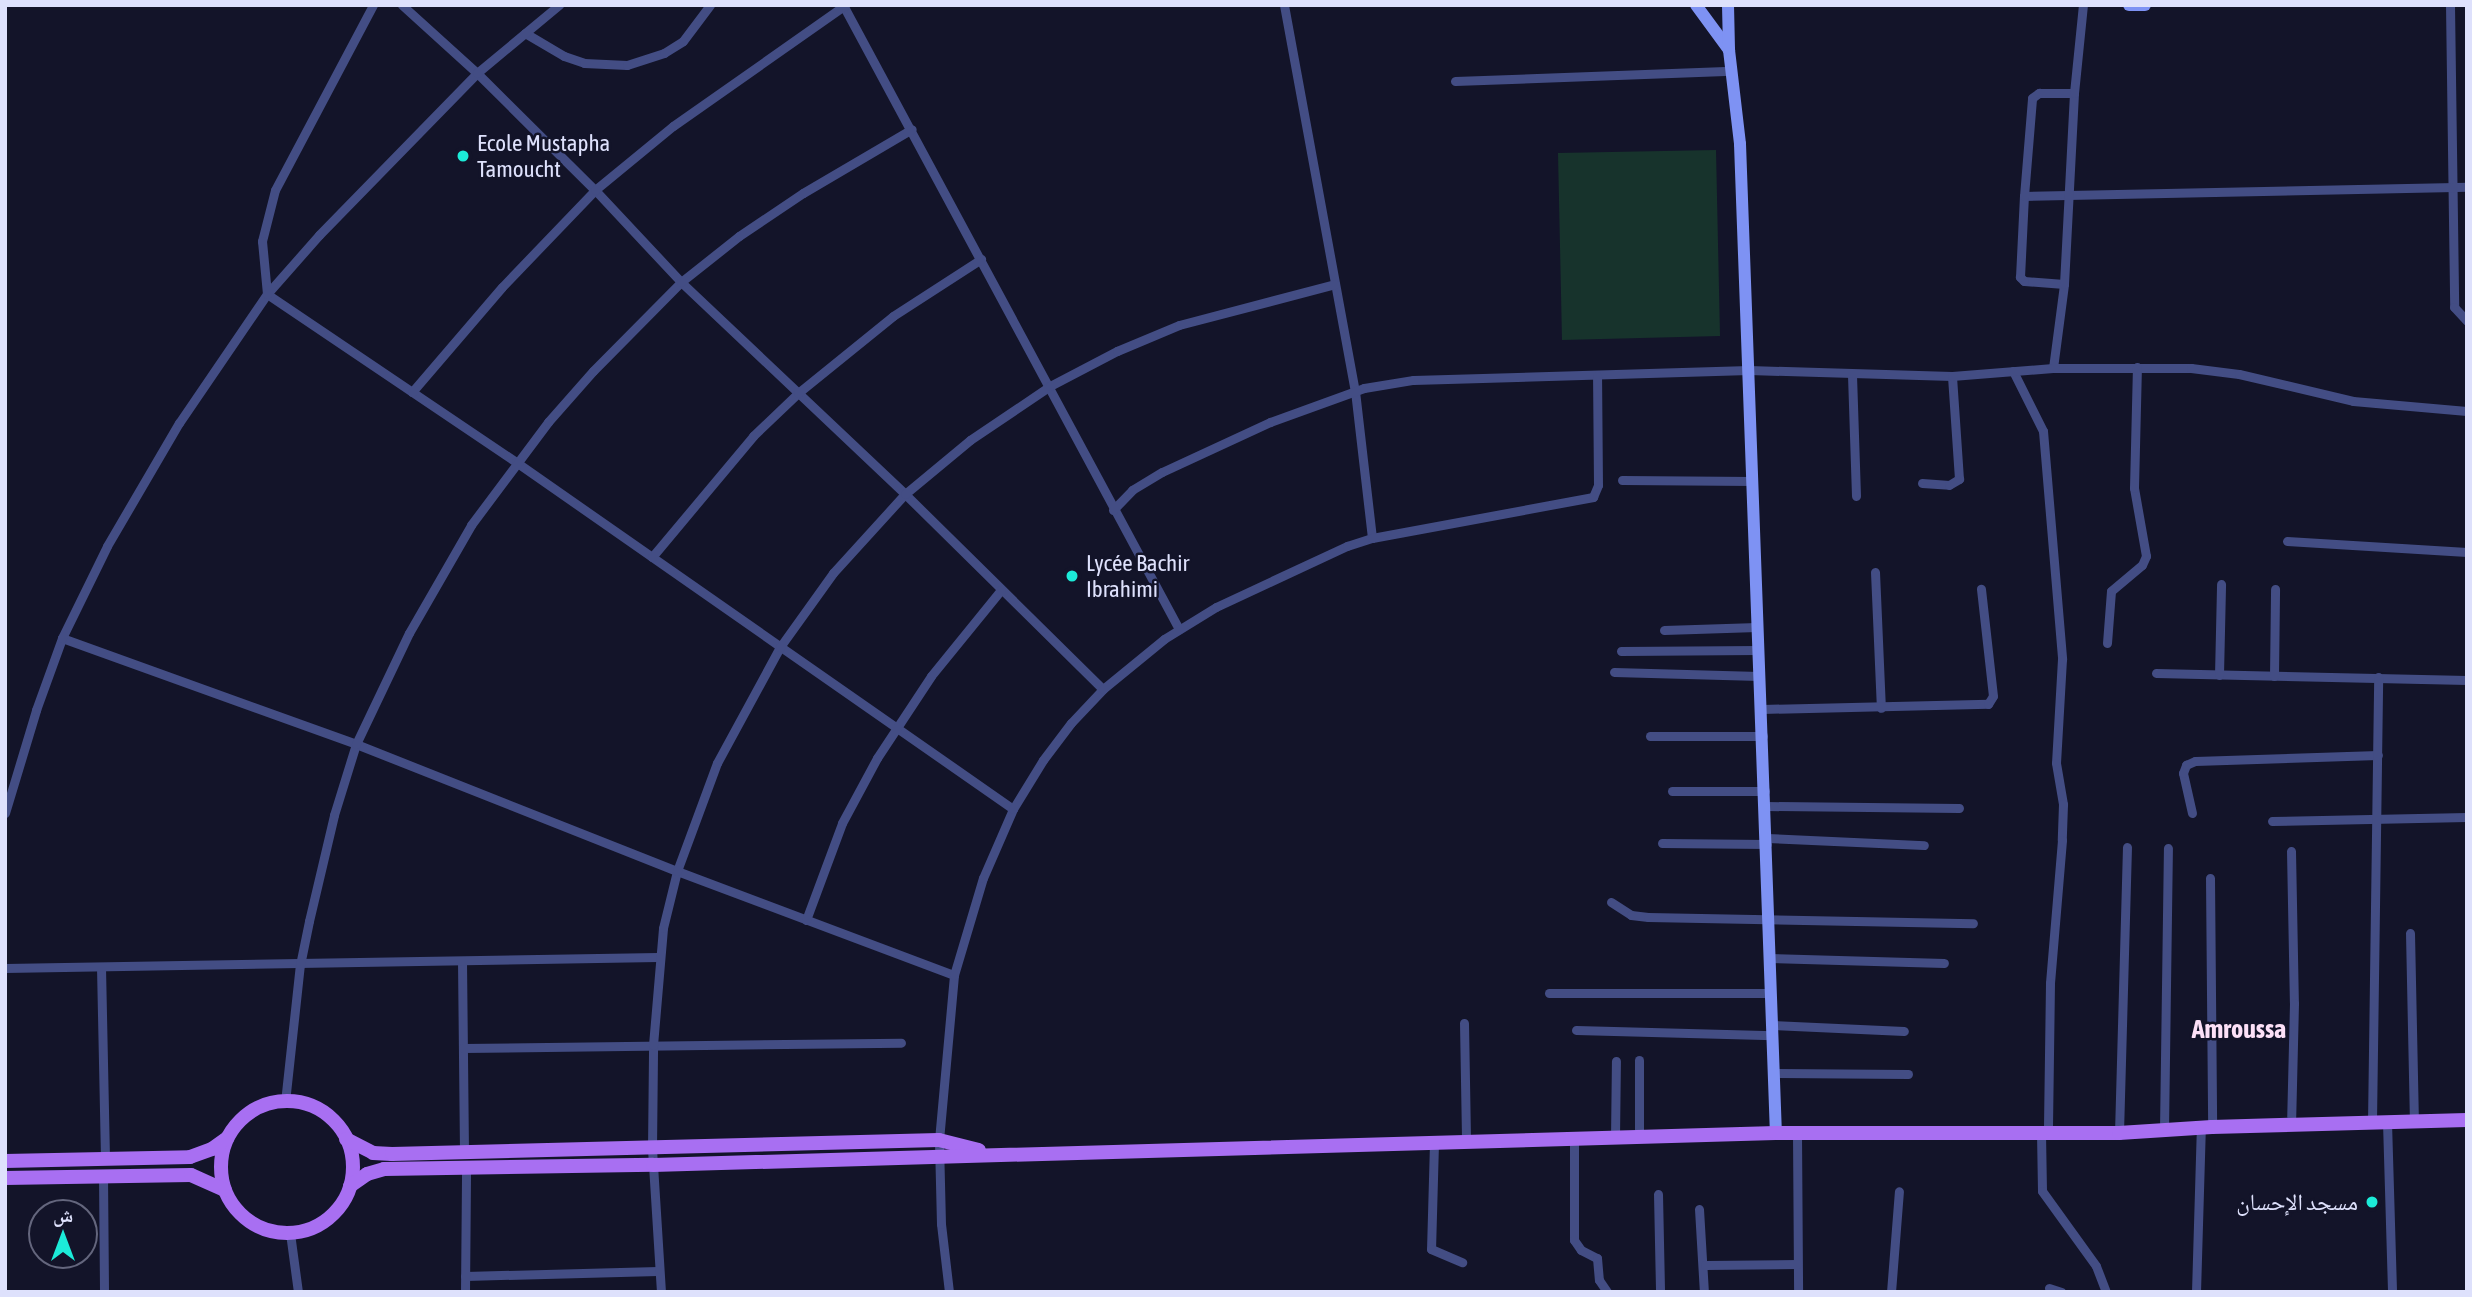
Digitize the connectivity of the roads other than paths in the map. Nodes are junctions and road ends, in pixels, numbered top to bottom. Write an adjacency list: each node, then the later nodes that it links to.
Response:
1 (373, 5): 29 (street)
2 (402, 5): 16 (street)
3 (559, 5): 13 (street)
4 (710, 5): 13 (street)
5 (844, 5): 19 (street); 22 (street)
6 (1284, 5): 27 (street)
7 (1696, 5): 14 (main road)
8 (1728, 5): 14 (main road)
9 (2082, 5): 18 (street)
10 (2129, 5): 11 (main road)
11 (2145, 5)
12 (2450, 5): 20 (street)
13 (525, 33): 16 (street)
14 (1729, 50): 15 (main road)
15 (1732, 71): 17 (street); 33 (main road)
16 (477, 73): 22 (street); 29 (street)
17 (1455, 81)
18 (2074, 93): 23 (street); 24 (street)
19 (912, 129): 25 (street); 26 (street)
20 (2453, 187): 21 (street); 24 (street); 30 (street)
21 (2467, 187)
22 (595, 190): 26 (street); 40 (street)
23 (2024, 196): 24 (street); 28 (street)
24 (2071, 196): 28 (street)
25 (981, 259): 38 (street); 41 (street)
26 (681, 282): 41 (street); 43 (street)
27 (1335, 284): 38 (street); 39 (street)
28 (2064, 284): 32 (street)
29 (267, 294): 40 (street); 62 (street)
30 (2467, 321)
31 (2137, 367): 32 (street); 42 (street); 63 (street)
32 (2053, 368): 34 (street)
33 (1749, 370): 35 (street); 36 (street); 45 (main road)
34 (2014, 371): 37 (street); 135 (street)
35 (1852, 375): 37 (street); 48 (street)
36 (1597, 376): 39 (street); 50 (street)
37 (1952, 376): 46 (street)
38 (1050, 386): 47 (street); 49 (street)
39 (1355, 391): 49 (street); 50 (street)
40 (412, 392): 43 (street)
41 (798, 393): 47 (street); 53 (street)
42 (2467, 411)
43 (516, 462): 53 (street); 80 (street)
44 (1622, 480): 45 (street)
45 (1753, 481): 59 (main road)
46 (1922, 483)
47 (905, 494): 58 (street); 64 (street)
48 (1856, 496)
49 (1113, 510): 60 (street)
50 (1372, 538): 60 (street)
51 (2287, 541): 52 (street)
52 (2467, 552)
53 (652, 557): 64 (street)
54 (1875, 572): 75 (street)
55 (2221, 584): 69 (street)
56 (1981, 589): 75 (street)
57 (2275, 589): 71 (street)
58 (1001, 590): 74 (street); 77 (street)
59 (1757, 627): 61 (street); 65 (main road)
60 (1179, 629): 74 (street)
61 (1664, 630)
62 (62, 638): 80 (street); 87 (street)
63 (2107, 643)
64 (780, 647): 77 (street); 98 (street)
65 (1758, 650): 66 (street); 70 (main road)
66 (1621, 651)
67 (1614, 672): 70 (street)
68 (2156, 673): 69 (street)
69 (2219, 674): 71 (street)
70 (1759, 676): 76 (main road)
71 (2274, 676): 72 (street)
72 (2378, 677): 73 (street); 81 (street)
73 (2467, 680)
74 (1103, 689): 86 (street)
75 (1881, 708): 76 (street)
76 (1762, 709): 79 (main road)
77 (895, 727): 86 (street); 101 (street)
78 (1650, 736): 79 (street)
79 (1763, 736): 83 (main road)
80 (356, 744): 98 (street); 109 (street)
81 (2378, 755): 88 (street); 90 (street)
82 (1672, 791): 83 (street)
83 (1765, 791): 84 (main road)
84 (1766, 806): 85 (street); 92 (main road)
85 (1959, 808)
86 (1013, 809): 112 (street)
87 (5, 813)
88 (2192, 813)
89 (2467, 817): 90 (street)
90 (2378, 818): 91 (street); 129 (street)
91 (2272, 821)
92 (1767, 841): 93 (street); 94 (street); 102 (main road)
93 (1662, 843)
94 (1924, 845)
95 (2127, 847): 136 (street)
96 (2168, 848): 133 (street)
97 (2291, 851): 131 (street)
98 (677, 871): 101 (street); 105 (street)
99 (2210, 878): 132 (street)
100 (1611, 902): 102 (street)
101 (806, 919): 112 (street)
102 (1768, 919): 103 (street); 106 (main road)
103 (1973, 923)
104 (2410, 933): 128 (street)
105 (658, 957): 107 (street); 120 (street)
106 (1768, 958): 108 (street); 114 (main road)
107 (462, 961): 109 (street); 121 (street)
108 (1944, 963)
109 (300, 965): 110 (street); 126 (street)
110 (101, 967): 111 (street); 150 (street)
111 (5, 968)
112 (954, 975): 143 (street)
113 (1549, 993): 114 (street)
114 (1771, 993): 117 (main road)
115 (1464, 1023): 144 (street)
116 (1576, 1030): 117 (street)
117 (1773, 1030): 118 (street); 124 (main road)
118 (1904, 1031)
119 (901, 1043): 120 (street)
120 (653, 1045): 121 (street); 146 (street)
121 (463, 1048): 147 (street)
122 (1639, 1060): 140 (street)
123 (1616, 1062): 139 (street)
124 (1774, 1073): 125 (street); 134 (main road)
125 (1908, 1074)
126 (285, 1102): 137 (main road); 141 (main road)
127 (2467, 1120): 128 (main road)
128 (2414, 1121): 130 (main road)
129 (2372, 1122): 130 (main road); 131 (main road)
130 (2388, 1122): 181 (street)
131 (2291, 1125): 132 (main road)
132 (2207, 1127): 133 (main road); 180 (street)
133 (2164, 1130): 136 (main road)
134 (1776, 1133): 138 (main road); 140 (main road)
135 (2044, 1133): 136 (main road); 138 (main road); 179 (street)
136 (2119, 1133)
137 (230, 1134): 150 (main road); 157 (main road)
138 (1797, 1134): 163 (street)
139 (1615, 1138): 140 (main road); 142 (main road)
140 (1639, 1138)
141 (346, 1139): 147 (main road); 156 (main road)
142 (1574, 1139): 144 (main road); 173 (street)
143 (939, 1140): 146 (main road); 148 (main road); 149 (street)
144 (1465, 1140): 145 (main road)
145 (1434, 1143): 148 (main road); 162 (street)
146 (652, 1149): 147 (main road); 152 (street)
147 (464, 1153)
148 (995, 1154): 149 (main road)
149 (939, 1158): 152 (main road); 172 (street)
150 (105, 1159): 151 (main road)
151 (5, 1161)
152 (653, 1165): 153 (main road); 165 (street)
153 (466, 1168): 156 (main road); 166 (street)
154 (103, 1175): 155 (main road); 157 (main road); 168 (street)
155 (5, 1178)
156 (350, 1186): 161 (main road)
157 (225, 1190): 161 (main road)
158 (1899, 1191): 177 (street)
159 (1658, 1194): 174 (street)
160 (1699, 1209): 164 (street)
161 (289, 1233): 169 (street)
162 (1462, 1262)
163 (1797, 1264): 164 (street); 176 (street)
164 (1704, 1265): 175 (street)
165 (658, 1271): 166 (street); 171 (street)
166 (465, 1276): 170 (street)
167 (2049, 1288): 178 (street)
168 (104, 1292)
169 (298, 1292)
170 (465, 1292)
171 (661, 1292)
172 (948, 1292)
173 (1606, 1292)
174 (1660, 1292)
175 (1704, 1292)
176 (1798, 1292)
177 (1891, 1292)
178 (2061, 1292)
179 (2106, 1292)
180 (2196, 1292)
181 (2392, 1292)

